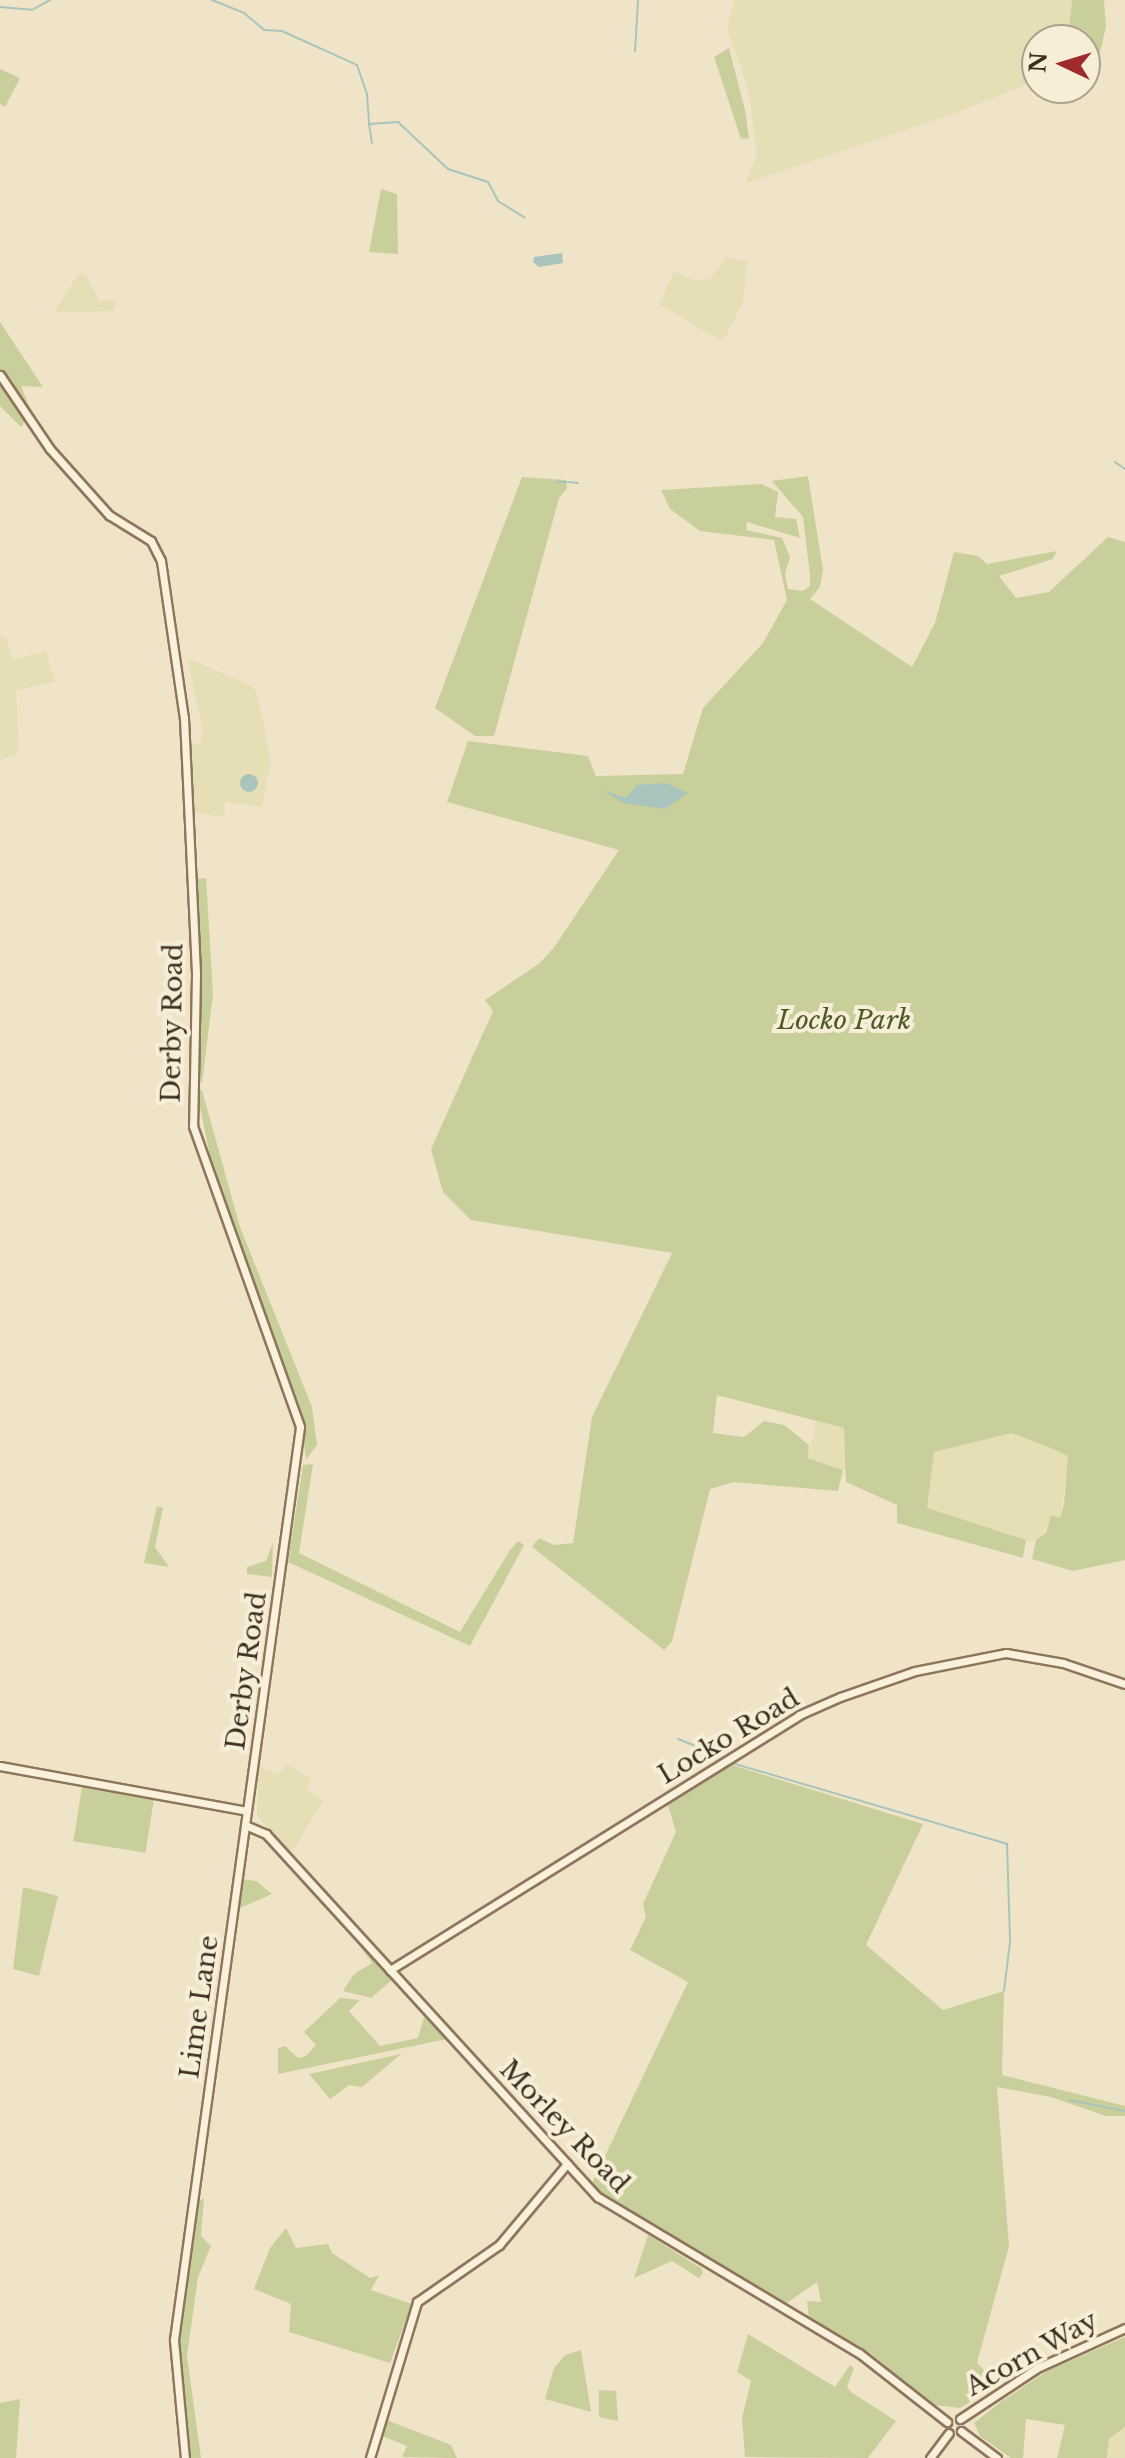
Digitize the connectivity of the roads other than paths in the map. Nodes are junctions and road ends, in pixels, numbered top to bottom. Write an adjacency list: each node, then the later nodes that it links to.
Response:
1 (0, 375): 4 (street, Derby Road)
2 (1125, 1684): 6 (street, Locko Road)
3 (0, 1766): 4 (street)
4 (247, 1811): 5 (street, Lime Lane)
5 (245, 1825): 6 (street, Morley Road); 13 (street, Lime Lane)
6 (390, 1970): 7 (street, Morley Road)
7 (567, 2164): 10 (street, Morley Road); 14 (street)
8 (1125, 2328): 9 (street, Acorn Way)
9 (960, 2419): 10 (street); 11 (street)
10 (947, 2422): 12 (street)
11 (961, 2431): 12 (street); 16 (street)
12 (949, 2433): 15 (street)
13 (185, 2458)
14 (370, 2458)
15 (930, 2458)
16 (997, 2458)

